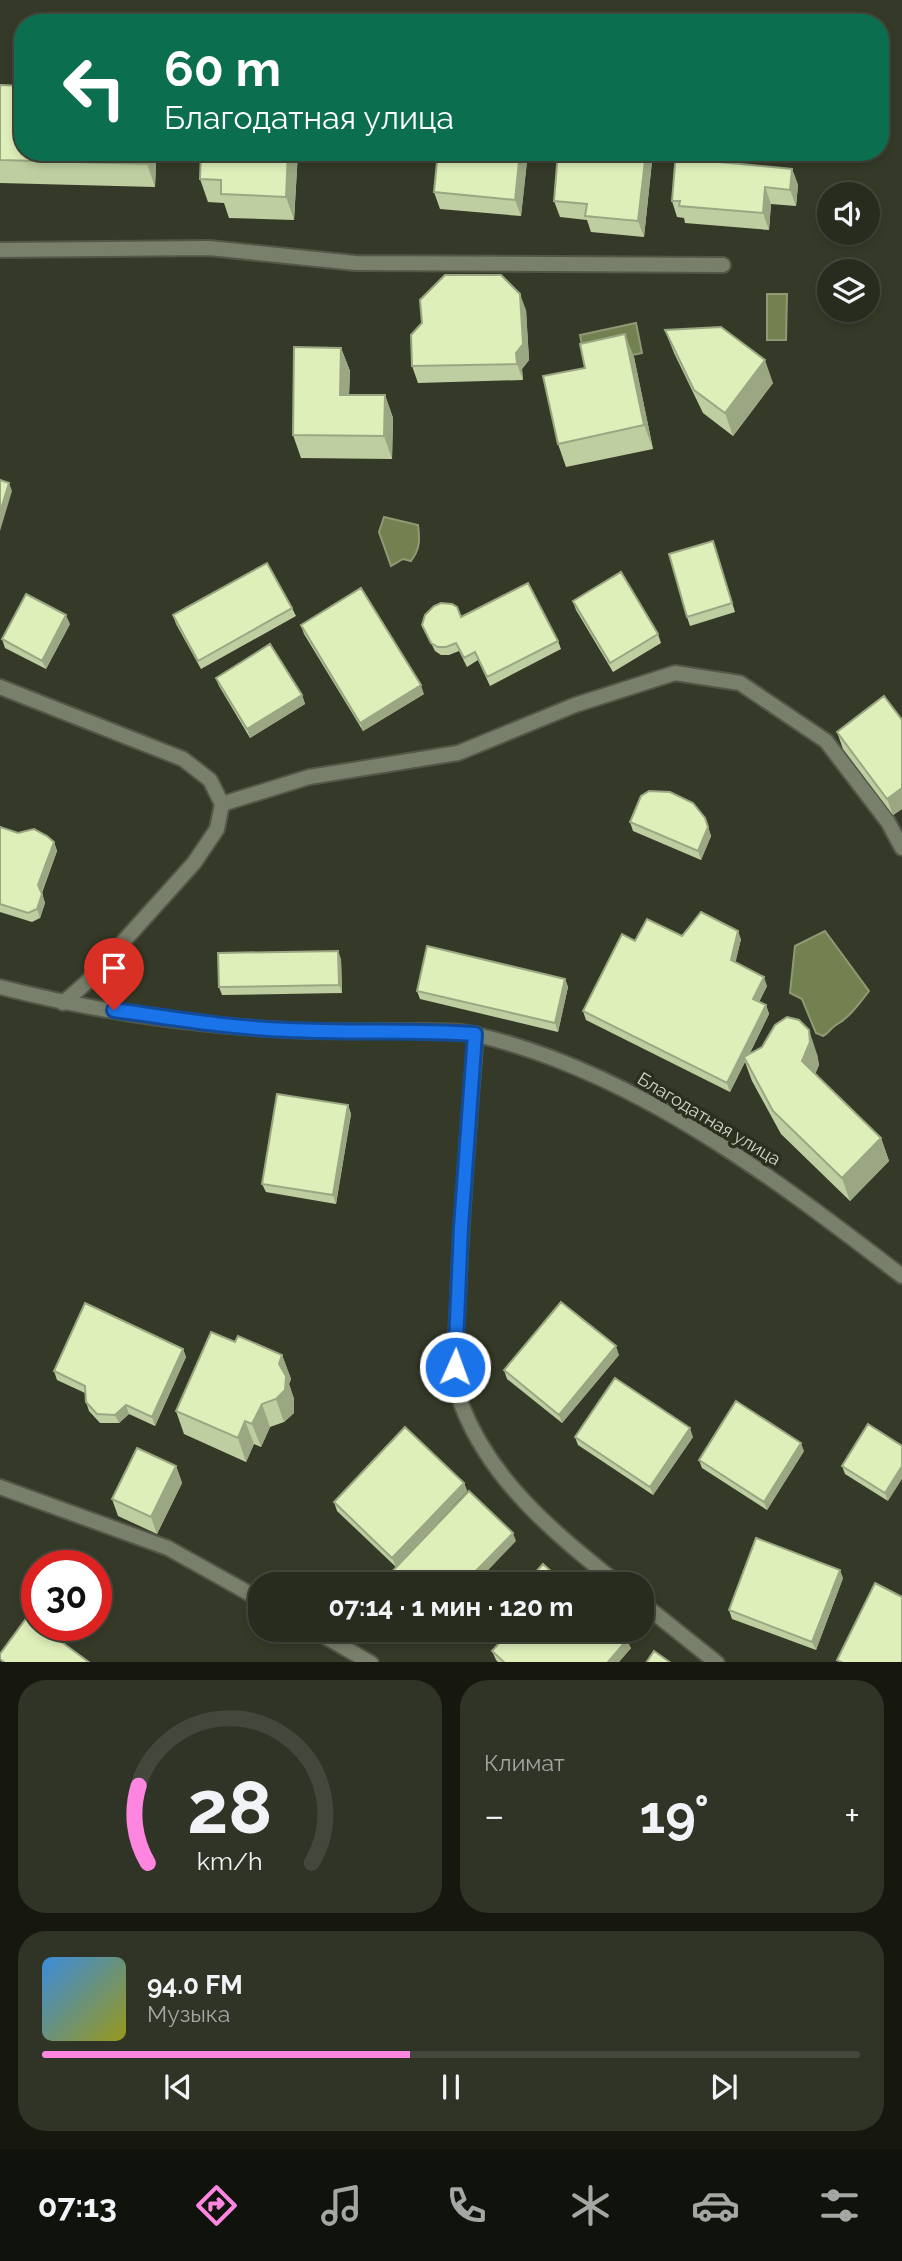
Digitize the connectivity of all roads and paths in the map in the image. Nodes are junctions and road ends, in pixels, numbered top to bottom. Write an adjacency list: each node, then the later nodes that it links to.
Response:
1 (0, 250): 2 (street)
2 (723, 265)
3 (0, 687): 4 (street)
4 (222, 804): 5 (street); 7 (street)
5 (902, 848)
6 (0, 987): 7 (street, Благодатная улица)
7 (63, 1003): 8 (street, Благодатная улица)
8 (475, 1034): 9 (street, Благодатная улица); 11 (street)
9 (902, 1276)
10 (0, 1487): 12 (street)
11 (603, 1572)
12 (248, 1593)
13 (654, 1612): 16 (street)
14 (336, 1642): 15 (street)
15 (371, 1662)
16 (717, 1662)

